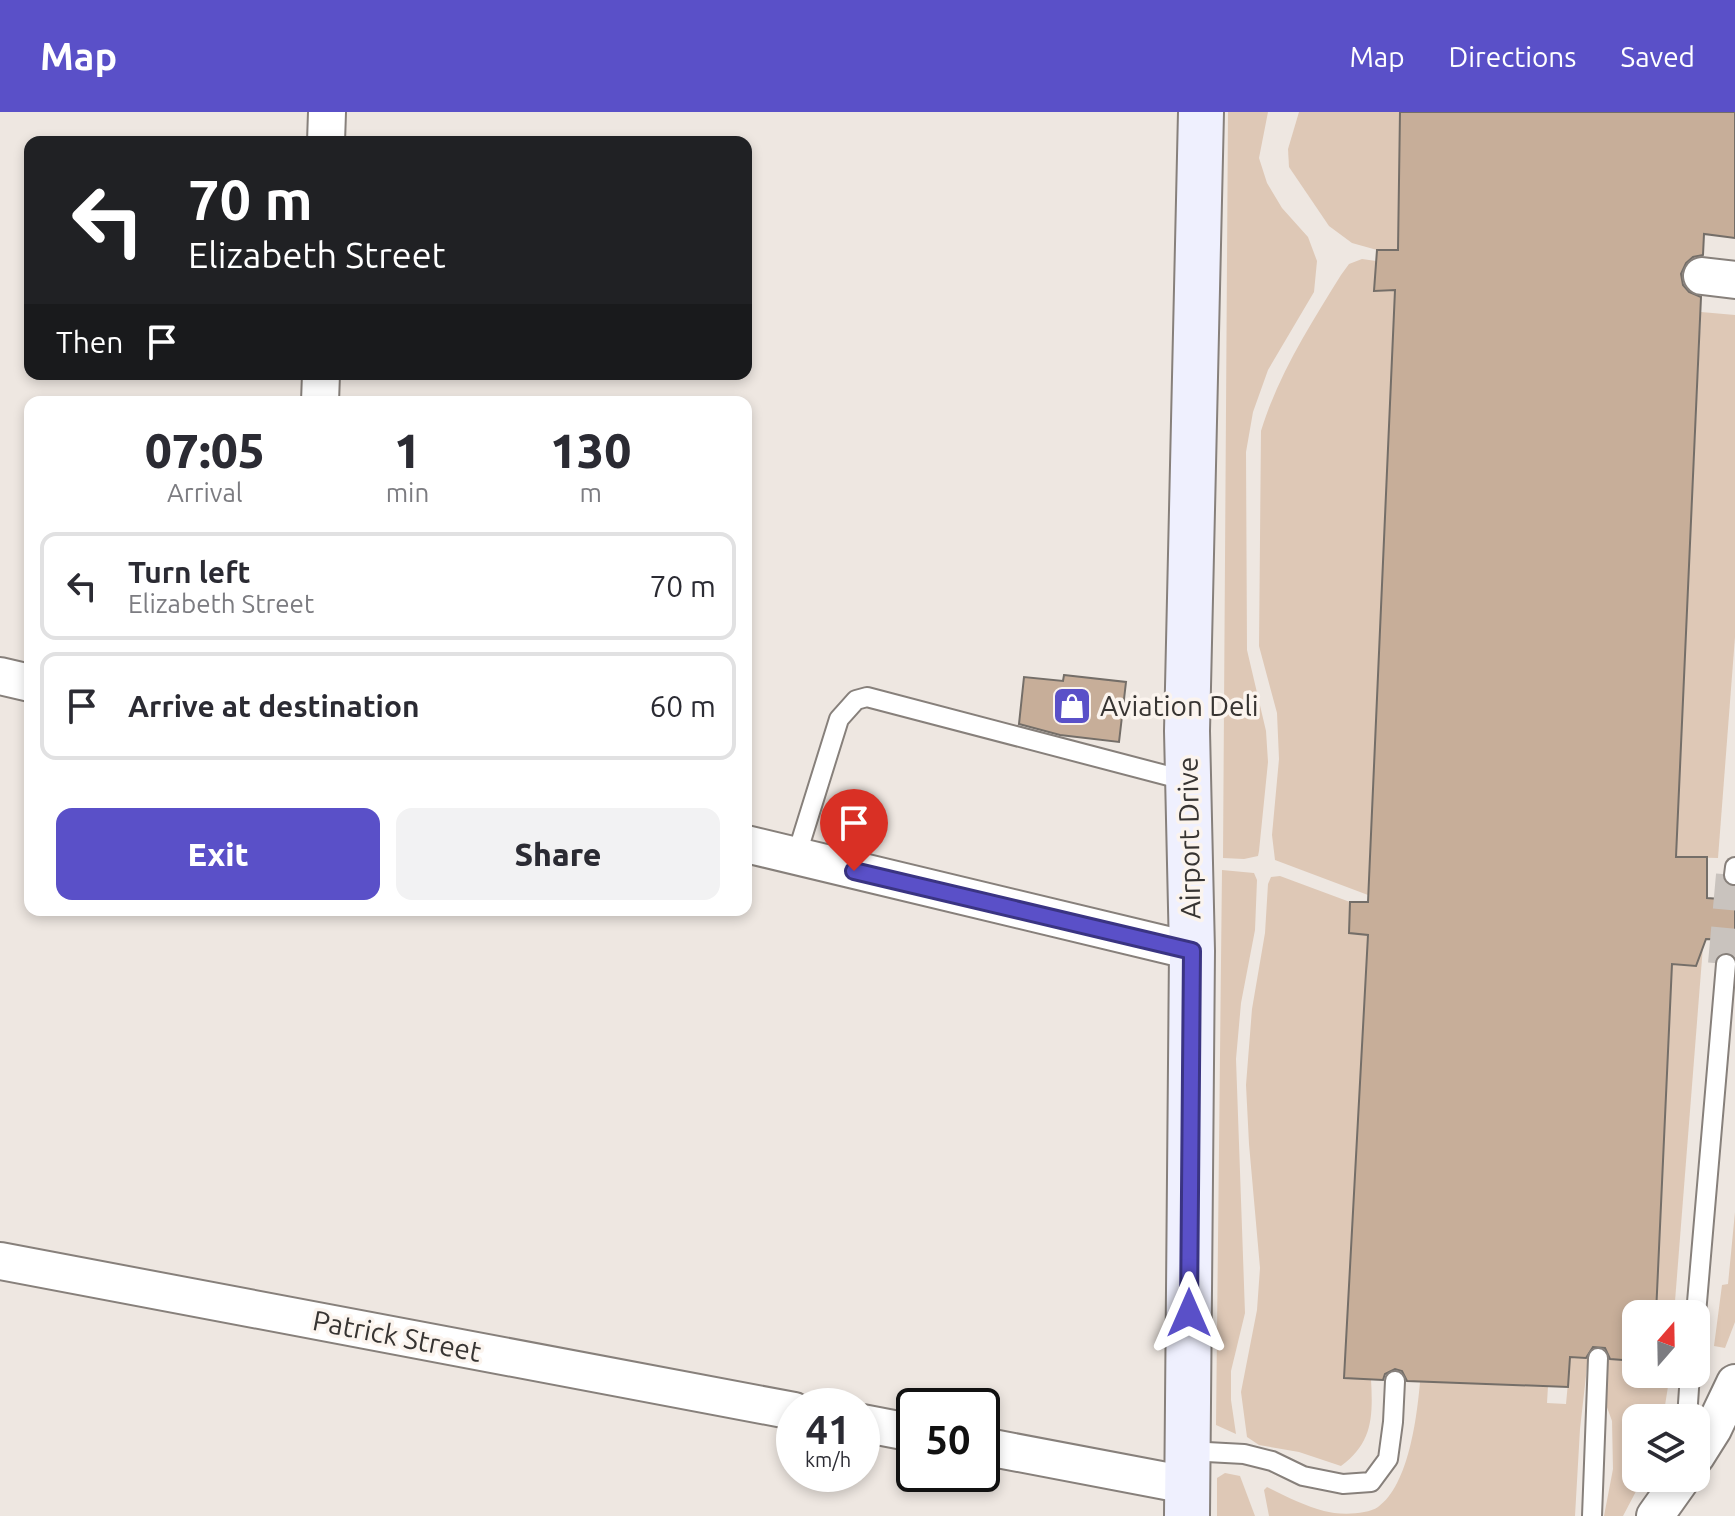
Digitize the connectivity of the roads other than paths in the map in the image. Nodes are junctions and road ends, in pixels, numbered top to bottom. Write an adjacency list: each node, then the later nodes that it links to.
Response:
1 (327, 112): 3 (street)
2 (1201, 112): 6 (main road, Airport Drive)
3 (326, 136)
4 (0, 676): 5 (street)
5 (24, 682)
6 (1188, 781): 8 (lane); 11 (main road, Airport Drive)
7 (752, 846): 8 (street)
8 (796, 857): 11 (street)
9 (1735, 867): 10 (lane)
10 (1734, 875)
11 (1192, 951): 21 (main road, Airport Drive)
12 (1726, 964): 14 (lane)
13 (0, 1261): 18 (street, Patrick Street)
14 (1697, 1300)
15 (1598, 1358): 22 (lane)
16 (1395, 1381): 21 (lane)
17 (1735, 1383): 19 (street)
18 (776, 1408)
19 (1710, 1434)
20 (1000, 1449): 21 (street)
21 (1187, 1484)
22 (1592, 1516)

